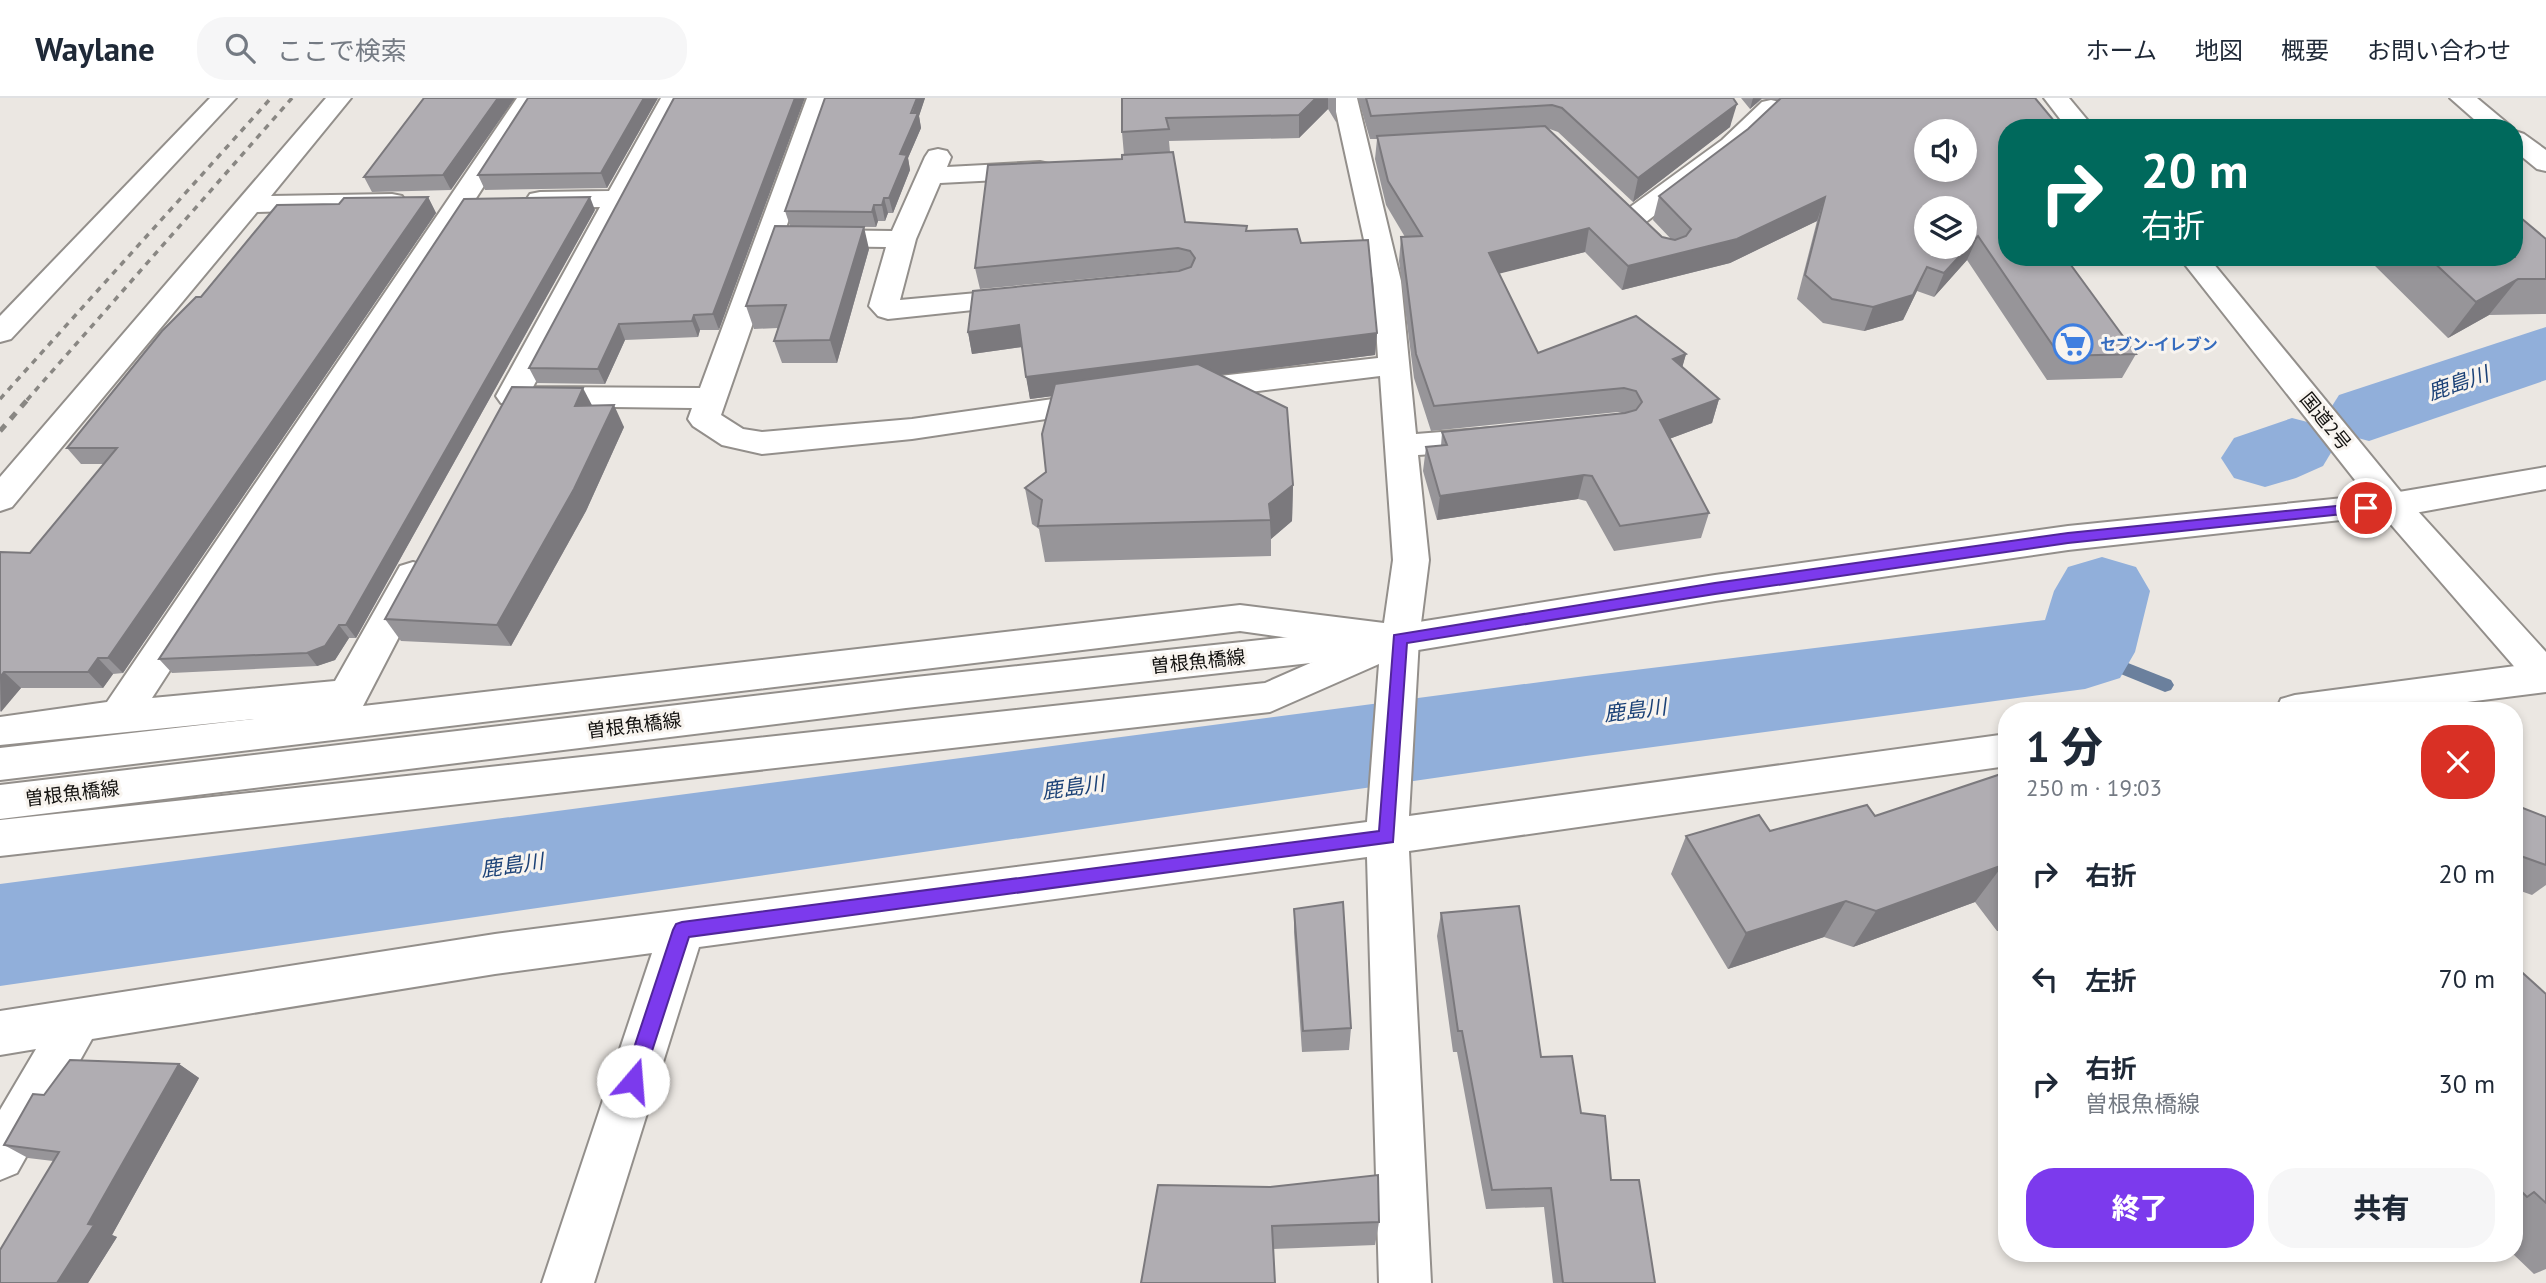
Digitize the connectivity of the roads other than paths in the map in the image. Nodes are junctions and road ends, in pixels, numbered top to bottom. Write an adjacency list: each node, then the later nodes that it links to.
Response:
1 (224, 98): 23 (main road)
2 (339, 98): 17 (main road)
3 (529, 98): 16 (main road)
4 (673, 98): 15 (main road)
5 (819, 98): 19 (main road)
6 (1345, 98): 24 (main road)
7 (2056, 98): 10 (main road)
8 (2462, 98): 11 (main road)
9 (1771, 107): 18 (main road)
10 (2074, 119)
11 (2489, 119)
12 (2523, 145): 13 (main road)
13 (2546, 163)
14 (1065, 169): 20 (main road)
15 (618, 199): 16 (main road); 25 (main road)
16 (463, 201): 17 (main road); 36 (main road)
17 (250, 204): 29 (main road)
18 (1632, 219)
19 (769, 237): 20 (main road); 25 (main road)
20 (902, 239): 22 (main road)
21 (2200, 266): 30 (main road, 国道2号)
22 (1046, 295)
23 (0, 333)
24 (1396, 365): 25 (main road); 27 (main road)
25 (712, 398)
26 (1523, 436): 27 (main road)
27 (1400, 446): 32 (main road)
28 (2546, 478): 30 (main road, 曽根魚橋線)
29 (0, 499)
30 (2393, 505): 32 (main road, 曽根魚橋線); 33 (main road, 国道2号)
31 (426, 551): 35 (main road)
32 (1400, 639): 35 (main road); 39 (main road, 曽根魚橋線); 40 (main road); 41 (main road)
33 (2546, 677): 34 (main road)
34 (2356, 702)
35 (343, 710): 36 (main road); 37 (main road)
36 (118, 716): 37 (main road)
37 (3, 748)
38 (1998, 751): 40 (main road)
39 (0, 802)
40 (1387, 837): 42 (main road); 47 (main road)
41 (0, 838)
42 (682, 930): 43 (main road); 46 (main road)
43 (78, 1021): 44 (main road); 45 (main road)
44 (0, 1033)
45 (0, 1156)
46 (568, 1283)
47 (1405, 1283)

